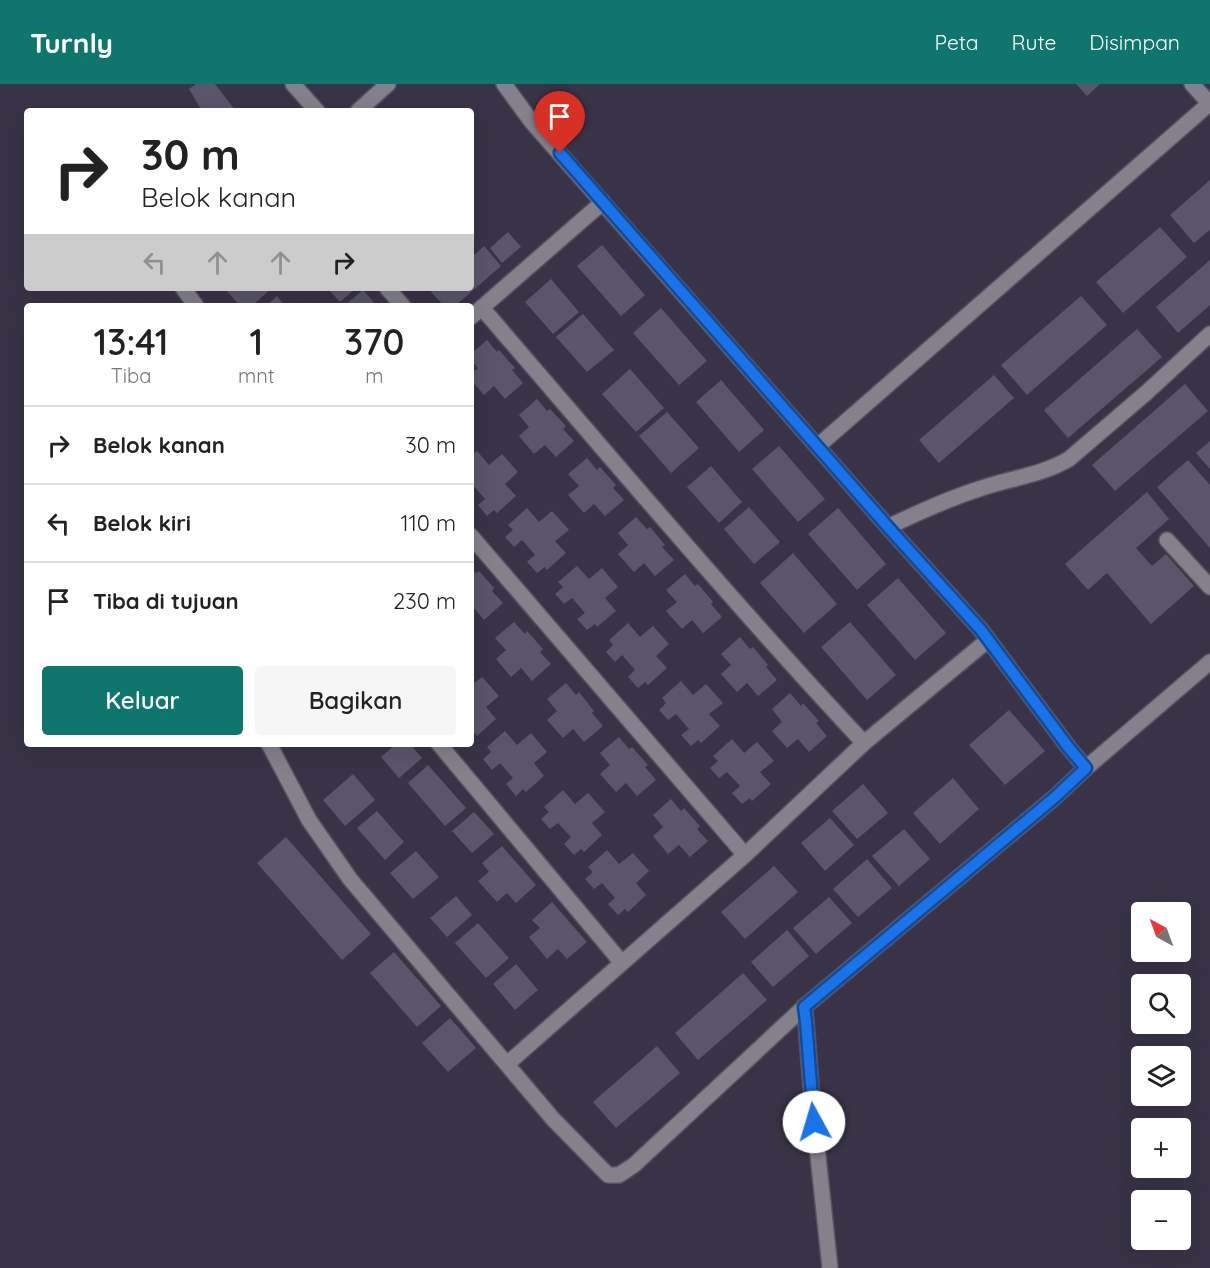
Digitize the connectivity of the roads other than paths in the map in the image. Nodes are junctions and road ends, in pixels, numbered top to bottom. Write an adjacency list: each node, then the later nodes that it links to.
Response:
1 (293, 84): 6 (street)
2 (388, 84): 7 (street)
3 (504, 84): 8 (street)
4 (1192, 84): 5 (street)
5 (1210, 104): 13 (street)
6 (314, 108)
7 (361, 108)
8 (603, 202): 11 (street); 13 (street)
9 (390, 291): 10 (street)
10 (400, 303)
11 (477, 313): 20 (street)
12 (1210, 334): 14 (street)
13 (818, 446): 14 (street)
14 (888, 527): 18 (street)
15 (474, 539): 24 (street)
16 (1167, 540): 17 (street)
17 (1210, 587)
18 (988, 640): 20 (street); 23 (street)
19 (1210, 662): 23 (street)
20 (864, 743): 24 (street)
21 (271, 747): 27 (street)
22 (442, 747): 25 (street)
23 (1086, 768): 26 (street)
24 (745, 855): 25 (street)
25 (622, 963): 27 (street)
26 (804, 1007): 27 (street); 28 (street)
27 (507, 1064)
28 (830, 1268)

